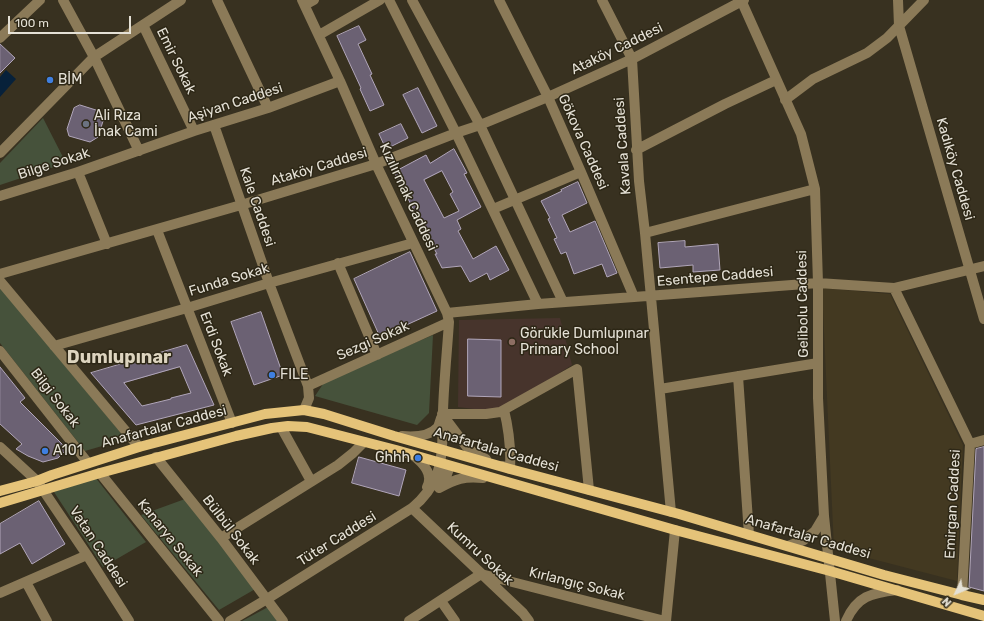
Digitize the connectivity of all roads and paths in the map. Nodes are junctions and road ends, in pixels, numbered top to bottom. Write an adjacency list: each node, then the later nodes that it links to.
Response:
1 (40, 0): 17 (street)
2 (63, 0): 18 (street)
3 (181, 0): 14 (street)
4 (217, 0): 24 (street)
5 (380, 0): 16 (street)
6 (389, 0): 28 (street)
7 (412, 0): 26 (street)
8 (499, 0): 22 (street, Gökova Caddesi)
9 (602, 0): 19 (street, Kavala Caddesi)
10 (742, 0): 19 (street, Ataköy Caddesi); 20 (street, Gelibolu Caddesi)
11 (898, 0): 15 (street, Kadıköy Caddesi)
12 (924, 0): 15 (street)
13 (307, 2): 16 (street, Kızılırmak Caddesi)
14 (143, 25): 18 (street); 27 (street, Emir Sokak)
15 (899, 26): 23 (street); 46 (street, Kadıköy Caddesi)
16 (320, 35): 21 (street, Kızılırmak Caddesi)
17 (0, 38)
18 (94, 57): 30 (street); 31 (street)
19 (632, 59): 22 (street, Ataköy Caddesi); 29 (street, Kavala Caddesi)
20 (776, 80): 23 (street, Gelibolu Caddesi); 29 (street)
21 (340, 81): 24 (street, Aşiyan Caddesi); 32 (street, Kızılırmak Caddesi)
22 (548, 98): 26 (street, Ataköy Caddesi); 34 (street, Gökova Caddesi)
23 (785, 100): 35 (street, Gelibolu Caddesi)
24 (268, 108): 25 (street, Aşiyan Caddesi)
25 (214, 125): 27 (street, Aşiyan Caddesi); 38 (street, Kale Caddesi)
26 (480, 125): 28 (street, Ataköy Caddesi); 37 (street)
27 (194, 131): 30 (street, Aşiyan Caddesi)
28 (456, 133): 32 (street, Ataköy Caddesi); 39 (street)
29 (636, 150): 41 (street, Kavala Caddesi)
30 (139, 151): 33 (street, Bilge Sokak)
31 (0, 153)
32 (376, 164): 38 (street, Ataköy Caddesi); 42 (street, Kızılırmak Caddesi)
33 (78, 172): 36 (street, Bilge Sokak); 43 (street)
34 (581, 172): 37 (street); 53 (street, Gökova Caddesi)
35 (815, 189): 41 (street); 50 (street, Gelibolu Caddesi)
36 (0, 196)
37 (515, 200): 39 (street); 54 (street)
38 (241, 206): 40 (street, Ataköy Caddesi); 49 (street, Kale Caddesi)
39 (493, 209): 55 (street)
40 (157, 230): 43 (street, Ataköy Caddesi); 56 (street, Erdi Sokak)
41 (645, 233): 52 (street, Kavala Caddesi)
42 (413, 243): 44 (street, Funda Sokak); 57 (street, Kızılırmak Caddesi)
43 (107, 244): 47 (street, Ataköy Caddesi)
44 (338, 263): 49 (street, Funda Sokak); 61 (street)
45 (984, 266): 46 (street, Esentepe Caddesi)
46 (970, 270): 51 (street, Esentepe Caddesi); 58 (street, Kadıköy Caddesi)
47 (0, 274)
48 (0, 281): 59 (street)
49 (269, 283): 56 (street, Funda Sokak); 64 (street, Kale Caddesi)
50 (818, 283): 51 (street, Esentepe Caddesi); 52 (street, Esentepe Caddesi); 62 (street, Gelibolu Caddesi)
51 (894, 288): 74 (street, Emirgan Caddesi)
52 (652, 296): 53 (street, Esentepe Caddesi); 65 (street, Kavala Caddesi)
53 (634, 298): 54 (street, Esentepe Caddesi)
54 (563, 302): 55 (street, Esentepe Caddesi)
55 (538, 304): 57 (street, Esentepe Caddesi)
56 (187, 308): 59 (street, Funda Sokak); 69 (street, Erdi Sokak)
57 (448, 318): 61 (street, Sezgi Sokak); 68 (street)
58 (984, 319)
59 (54, 346): 76 (street)
60 (0, 351): 81 (street, Bilgi Sokak)
61 (377, 354): 64 (street, Sezgi Sokak)
62 (818, 363): 63 (street); 96 (street, Gelibolu Caddesi)
63 (738, 376): 65 (street); 98 (street)
64 (308, 386): 66 (street, Kale Caddesi)
65 (660, 389): 95 (street, Kavala Caddesi)
66 (304, 410): 69 (main road, Anafartalar Caddesi); 71 (main road, Anafartalar Caddesi)
67 (504, 410): 68 (street); 83 (street); 91 (street)
68 (442, 414): 71 (street); 77 (street); 83 (street)
69 (232, 423): 76 (main road, Anafartalar Caddesi)
70 (281, 427): 73 (main road, Anafartalar Caddesi); 79 (main road, Anafartalar Caddesi); 87 (street)
71 (394, 436): 77 (main road, Anafartalar Caddesi)
72 (984, 440): 74 (street)
73 (364, 442): 78 (main road, Anafartalar Caddesi); 87 (street)
74 (970, 444): 108 (street, Emirgan Caddesi)
75 (0, 447): 80 (street, Vatan Caddesi)
76 (139, 447): 81 (main road, Anafartalar Caddesi)
77 (441, 450): 82 (street); 83 (main road, Anafartalar Caddesi)
78 (413, 455): 82 (main road, Anafartalar Caddesi); 94 (street)
79 (156, 457): 84 (main road, Anafartalar Caddesi); 99 (street, Bülbül Sokak)
80 (14, 460): 86 (street, Vatan Caddesi); 88 (street)
81 (88, 463): 86 (main road, Anafartalar Caddesi)
82 (445, 464): 85 (main road, Anafartalar Caddesi); 89 (street); 94 (street, Tüter Caddesi)
83 (510, 469): 91 (main road, Anafartalar Caddesi)
84 (100, 473): 90 (main road, Anafartalar Caddesi); 115 (street, Kanarya Sokak)
85 (494, 478): 89 (street); 97 (main road, Anafartalar Caddesi)
86 (37, 481): 88 (main road, Anafartalar Caddesi); 90 (street, Vatan Caddesi)
87 (311, 481): 99 (street)
88 (20, 486): 92 (main road, Anafartalar Caddesi)
89 (439, 488): 94 (street)
90 (43, 490): 93 (main road, Anafartalar Caddesi); 101 (street, Vatan Caddesi)
91 (589, 490): 95 (main road, Anafartalar Caddesi)
92 (0, 491)
93 (0, 503)
94 (415, 505): 104 (street, Kumru Sokak); 109 (street, Tüter Caddesi)
95 (671, 512): 98 (main road, Anafartalar Caddesi)
96 (824, 516): 100 (street); 102 (street, Gelibolu Caddesi)
97 (675, 530): 103 (main road, Anafartalar Caddesi); 121 (street)
98 (749, 534): 100 (main road, Anafartalar Caddesi)
99 (221, 538): 109 (street, Bülbül Sokak)
100 (788, 546): 102 (main road, Anafartalar Caddesi)
101 (87, 555): 105 (street); 114 (street, Vatan Caddesi)
102 (829, 558): 103 (street, Gelibolu Caddesi); 108 (main road, Anafartalar Caddesi)
103 (830, 571): 106 (main road, Anafartalar Caddesi); 122 (street, Gelibolu Caddesi)
104 (481, 574): 111 (street); 120 (street, Kumru Sokak); 121 (street, Kırlangıç Sokak)
105 (26, 582): 107 (street); 113 (street)
106 (896, 590): 112 (main road, Anafartalar Caddesi); 123 (street)
107 (0, 593)
108 (962, 595): 110 (main road, Anafartalar Caddesi)
109 (267, 599): 116 (street, Tüter Caddesi); 117 (street, Bülbül Sokak)
110 (984, 600)
111 (441, 601): 118 (street); 119 (street)
112 (984, 616)
113 (47, 621)
114 (128, 621)
115 (219, 621)
116 (230, 621)
117 (283, 621)
118 (409, 621)
119 (455, 621)
120 (529, 621)
121 (666, 621)
122 (835, 621)
123 (846, 621)

